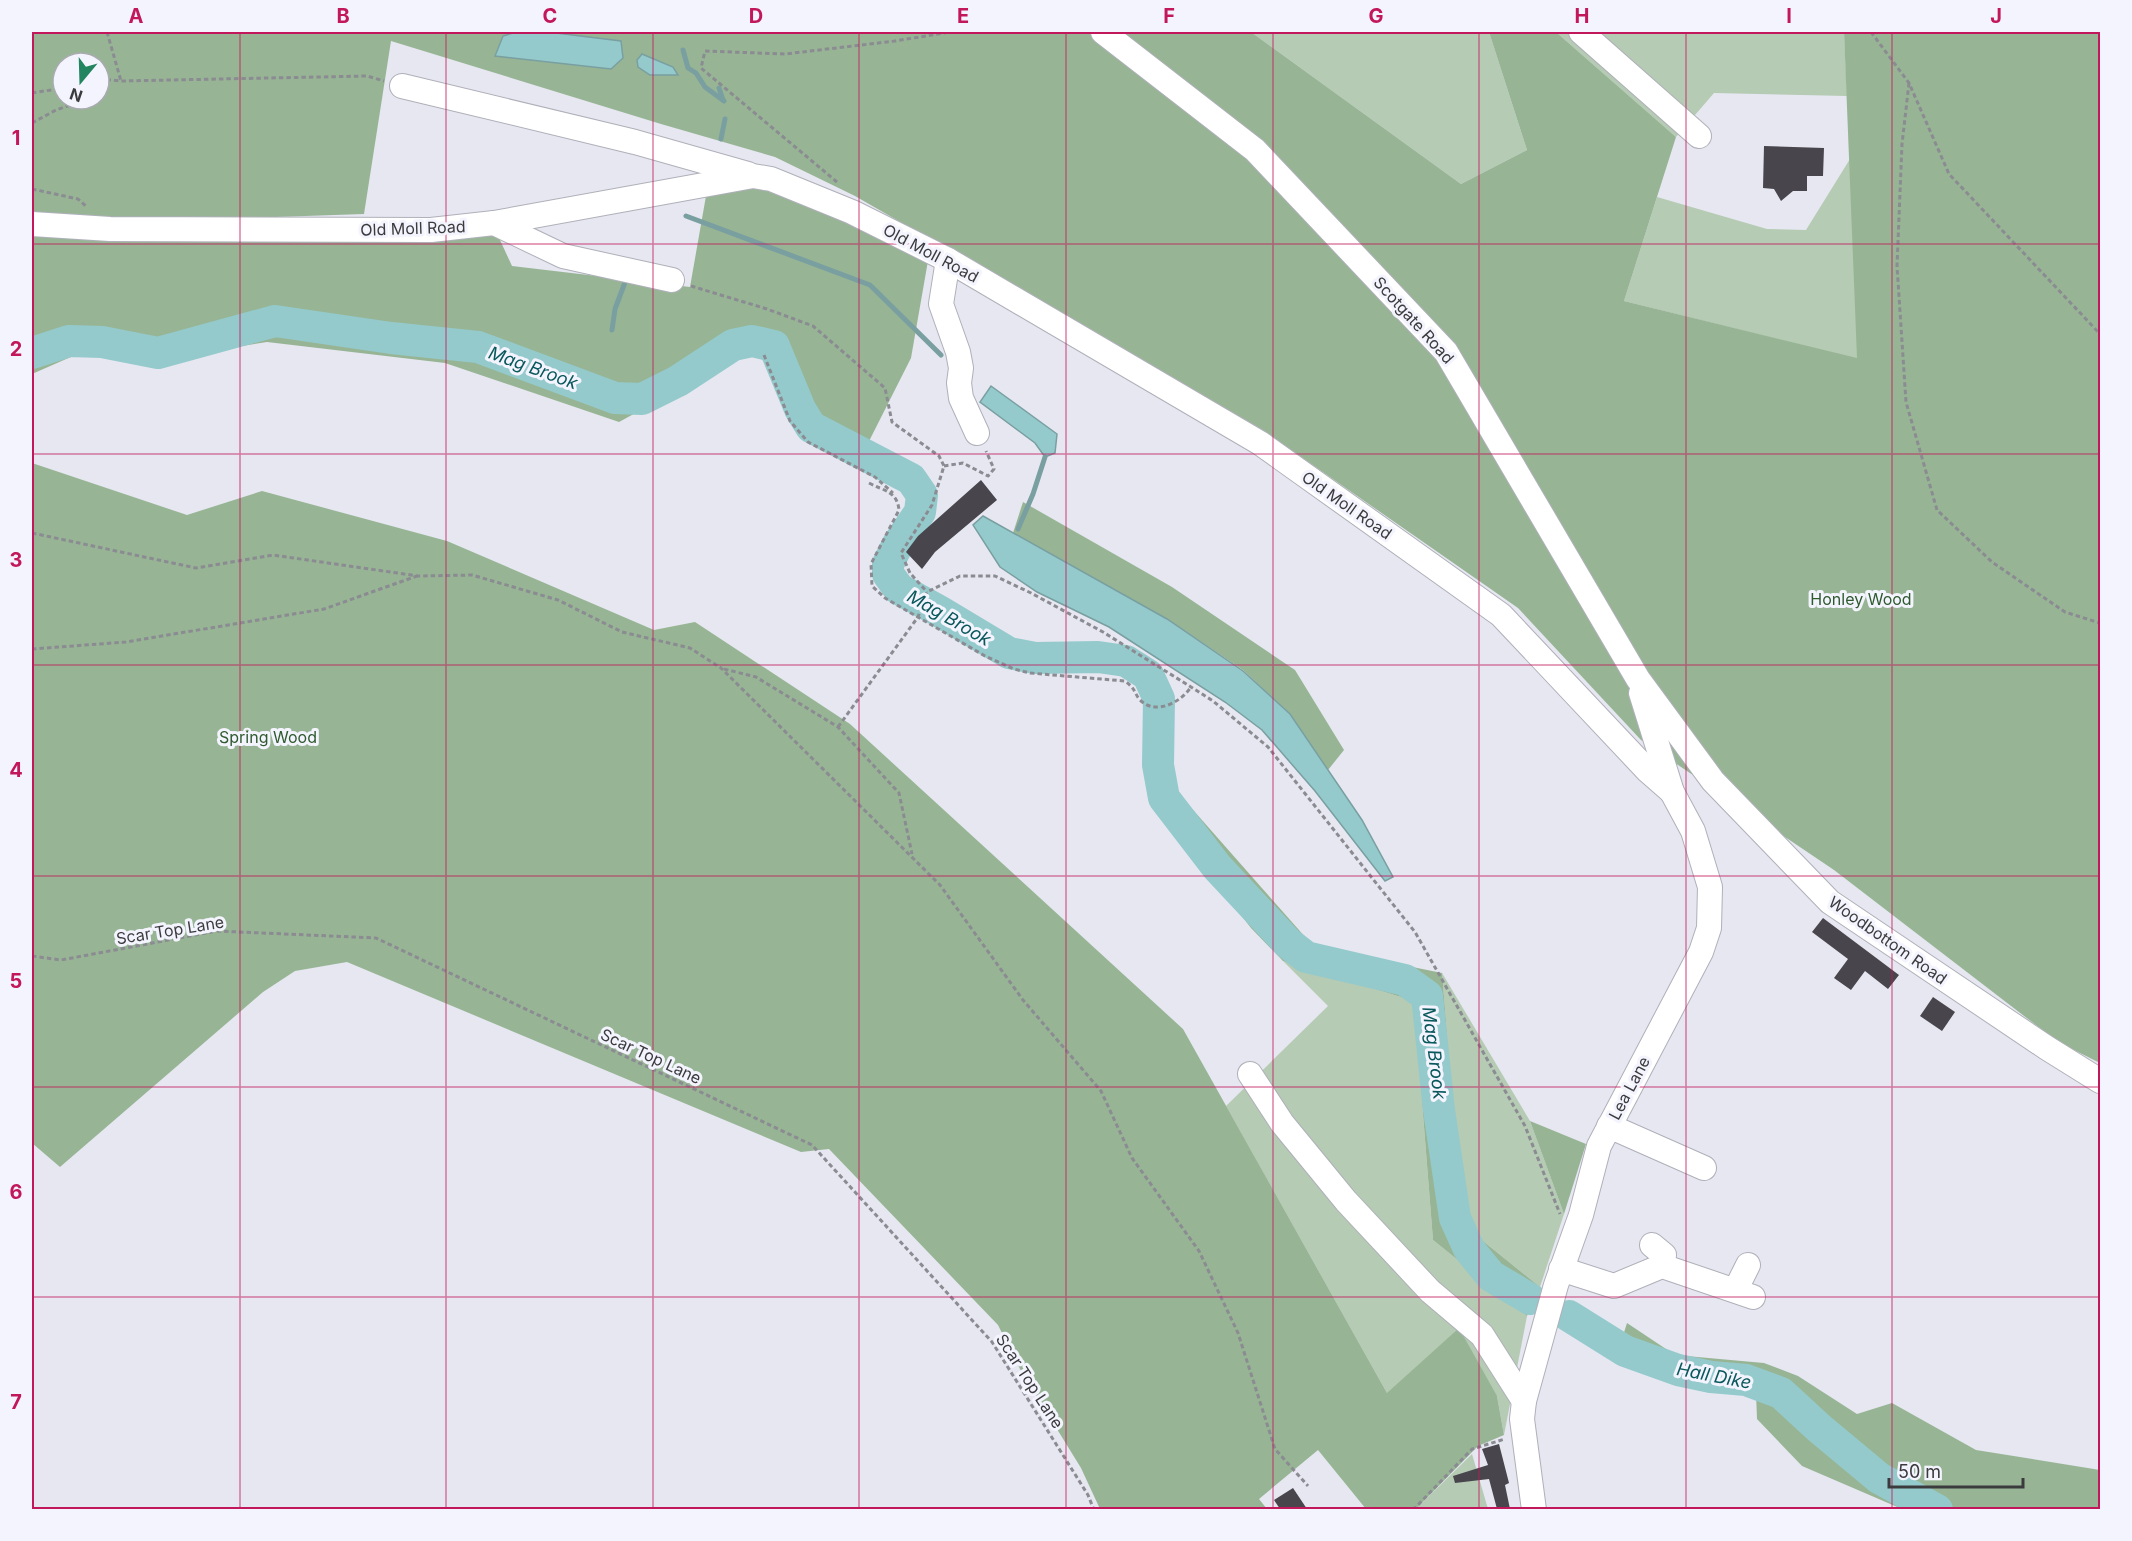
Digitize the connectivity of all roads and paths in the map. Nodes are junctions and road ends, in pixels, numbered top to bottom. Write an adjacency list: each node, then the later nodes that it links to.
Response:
1 (107, 32): 7 (path)
2 (950, 32): 16 (path)
3 (1103, 32): 36 (street, Scotgate Road)
4 (1581, 32): 14 (street)
5 (1871, 32): 8 (path)
6 (111, 80): 7 (path)
7 (121, 81): 9 (path)
8 (1909, 83): 23 (path); 33 (path)
9 (402, 86): 15 (street)
10 (51, 90): 11 (path)
11 (32, 93)
12 (54, 111): 13 (path)
13 (32, 123)
14 (1700, 136)
15 (753, 176): 18 (street, Old Moll Road); 21 (street, Old Moll Road)
16 (837, 182)
17 (32, 189): 20 (path)
18 (494, 223): 20 (street, Old Moll Road); 22 (street)
19 (32, 224): 20 (street, Old Moll Road)
20 (110, 229)
21 (948, 260): 25 (street); 39 (street, Old Moll Road)
22 (672, 280): 26 (path)
23 (2100, 334)
24 (764, 355): 28 (path)
25 (977, 433): 26 (path)
26 (944, 466): 31 (path)
27 (869, 483): 28 (path)
28 (894, 495): 32 (path)
29 (32, 533): 30 (path)
30 (418, 576): 34 (path); 35 (path)
31 (927, 592): 32 (path); 37 (path)
32 (918, 617): 37 (path); 38 (path)
33 (2100, 623)
34 (32, 649)
35 (721, 668): 38 (path); 40 (path)
36 (1638, 679): 39 (street, Lea Lane); 43 (street, Woodbottom Road)
37 (1191, 687): 46 (path)
38 (838, 727): 40 (path)
39 (1672, 792): 44 (street, Lea Lane)
40 (912, 856): 51 (path)
41 (32, 956): 52 (path, Scar Top Lane)
42 (1250, 1074): 49 (street)
43 (2100, 1081)
44 (1609, 1126): 45 (street); 46 (street, Lea Lane)
45 (1704, 1168)
46 (1575, 1230): 48 (street, Lea Lane)
47 (1748, 1265): 48 (street)
48 (1562, 1269): 49 (street, Lea Lane)
49 (1524, 1401): 50 (street, Lea Lane)
50 (1524, 1433): 53 (path); 54 (street, Lea Lane)
51 (1308, 1486)
52 (1094, 1509)
53 (1413, 1509)
54 (1534, 1509)

